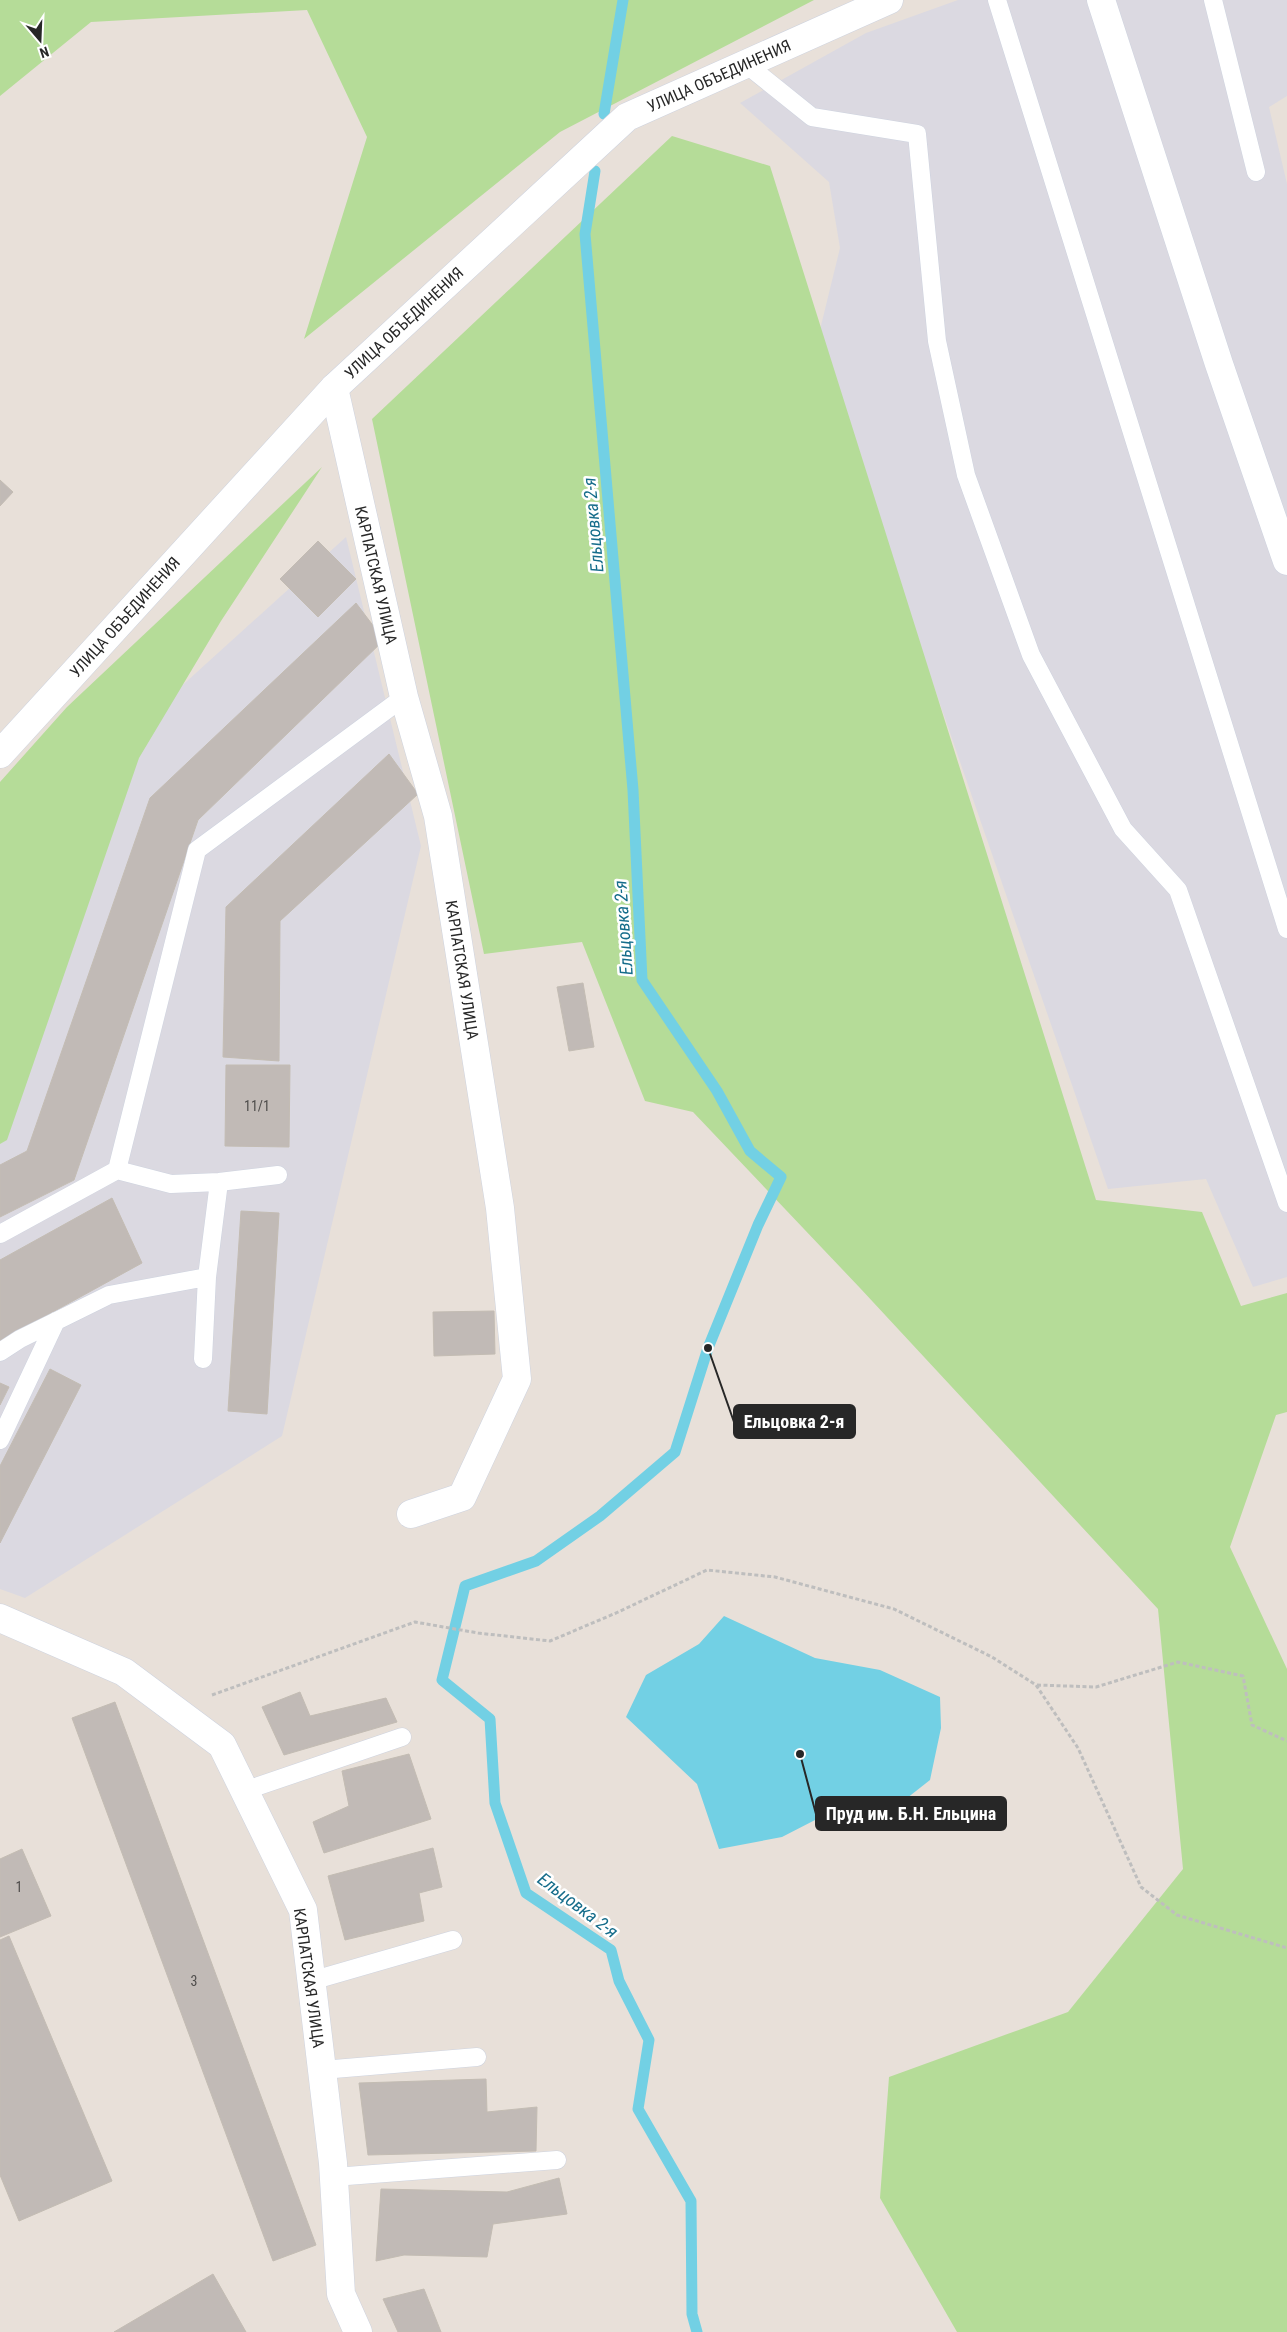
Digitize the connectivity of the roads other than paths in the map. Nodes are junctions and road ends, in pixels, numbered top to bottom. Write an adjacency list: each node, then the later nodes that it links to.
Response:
1 (889, 0): 5 (street, УЛИЦА ОБЪЕДИНЕНИЯ)
2 (997, 0): 11 (lane)
3 (1101, 0): 8 (street)
4 (1213, 0): 6 (lane)
5 (746, 64): 7 (street, УЛИЦА ОБЪЕДИНЕНИЯ); 15 (lane)
6 (1256, 172)
7 (334, 388): 9 (street, КАРПАТСКАЯ УЛИЦА); 10 (street, УЛИЦА ОБЪЕДИНЕНИЯ)
8 (1287, 561)
9 (404, 697): 12 (lane); 22 (street, КАРПАТСКАЯ УЛИЦА)
10 (0, 754)
11 (1287, 929)
12 (118, 1170): 14 (lane); 16 (lane)
13 (278, 1175): 14 (lane)
14 (220, 1182): 17 (lane)
15 (1287, 1203)
16 (0, 1234)
17 (207, 1277): 18 (lane); 20 (lane)
18 (56, 1321): 19 (lane); 21 (lane)
19 (0, 1352)
20 (203, 1359)
21 (0, 1440)
22 (411, 1514)
23 (0, 1618): 25 (street, КАРПАТСКАЯ УЛИЦА)
24 (402, 1737): 25 (lane)
25 (244, 1791): 27 (street, КАРПАТСКАЯ УЛИЦА)
26 (453, 1940): 27 (lane)
27 (312, 1981): 29 (street, КАРПАТСКАЯ УЛИЦА)
28 (477, 2056): 29 (lane)
29 (322, 2070): 31 (street, КАРПАТСКАЯ УЛИЦА)
30 (557, 2160): 31 (lane)
31 (334, 2178): 32 (street, КАРПАТСКАЯ УЛИЦА)
32 (358, 2332)

